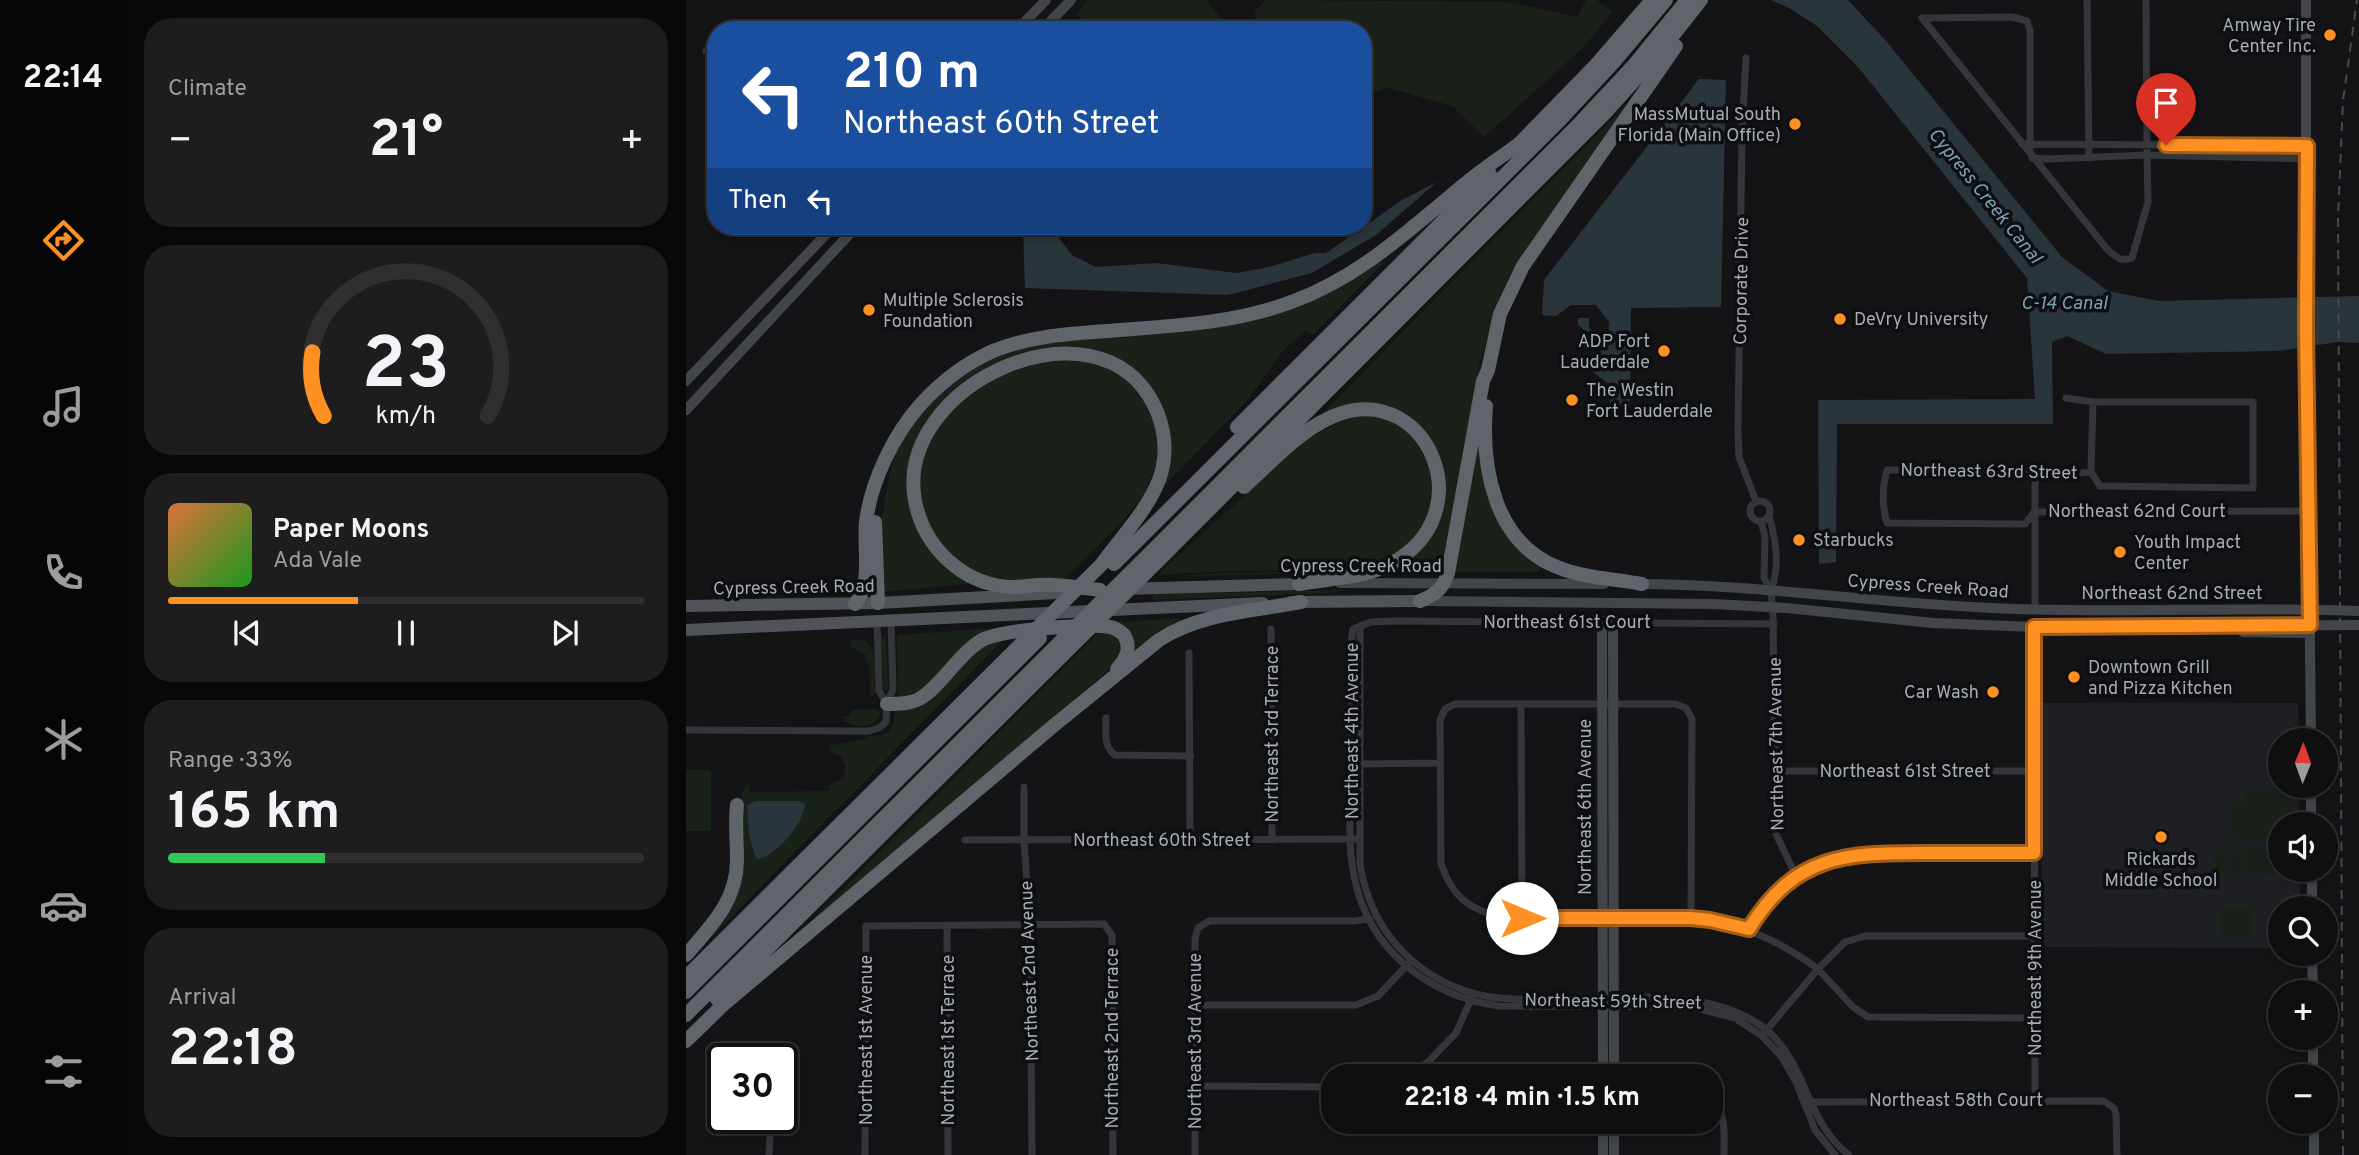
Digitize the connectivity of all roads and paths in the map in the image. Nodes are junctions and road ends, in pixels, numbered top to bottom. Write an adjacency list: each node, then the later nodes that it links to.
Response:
1 (1046, 0): 10 (main road)
2 (1071, 0): 11 (main road)
3 (1651, 0): 13 (highway)
4 (1666, 0): 39 (highway)
5 (1687, 0): 105 (highway, bridge)
6 (1702, 0): 24 (highway); 38 (highway)
7 (2087, 0): 16 (street)
8 (2146, 0): 15 (street)
9 (2306, 0): 17 (main road)
10 (1026, 21)
11 (1051, 21)
12 (1746, 58): 32 (street, Corporate Drive)
13 (1522, 142): 30 (highway); 39 (highway)
14 (2026, 144): 14 (street); 16 (street); 19 (street)
15 (2147, 145): 16 (street); 17 (street); 18 (street)
16 (2089, 146): 20 (street)
17 (2307, 146): 21 (main road)
18 (2147, 155): 19 (street); 20 (street); 21 (street)
19 (2031, 156): 20 (street)
20 (2089, 158)
21 (2308, 159): 33 (main road)
22 (825, 235): 25 (main road)
23 (849, 235): 28 (main road)
24 (1488, 370): 41 (highway); 42 (highway)
25 (686, 381)
26 (2066, 398): 27 (street)
27 (2093, 402): 31 (street); 31 (street)
28 (686, 410)
29 (2035, 471): 31 (street, Northeast 63rd Street); 34 (street); 37 (street, Northeast 63rd Street)
30 (881, 472): 47 (highway); 48 (highway)
31 (2091, 472)
32 (1756, 501): 35 (street); 36 (street)
33 (2308, 511): 34 (street, Northeast 62nd Court); 53 (main road)
34 (2034, 512): 37 (street, Northeast 62nd Court); 51 (street)
35 (1769, 516): 36 (street); 44 (street)
36 (1760, 521): 44 (street)
37 (1887, 523)
38 (1191, 528): 40 (highway); 107 (highway, bridge)
39 (1107, 564): 43 (highway); 66 (highway, bridge)
40 (1299, 584): 41 (main road, Cypress Creek Road); 43 (main road, Cypress Creek Road)
41 (1445, 584): 42 (main road, Cypress Creek Road); 45 (highway)
42 (1642, 584): 44 (main road, Cypress Creek Road)
43 (1100, 590): 47 (main road, Cypress Creek Road)
44 (1771, 590): 50 (street); 51 (main road, Cypress Creek Road)
45 (1420, 601): 46 (main road, Cypress Creek Road); 50 (main road, Cypress Creek Road)
46 (1301, 602): 55 (main road, Cypress Creek Road); 68 (highway)
47 (884, 603): 48 (main road, Cypress Creek Road); 55 (main road); 56 (main road)
48 (855, 604): 49 (main road, Cypress Creek Road)
49 (686, 606)
50 (1773, 607): 58 (street, Northeast 7th Avenue); 61 (main road, Cypress Creek Road)
51 (2035, 610): 52 (main road, Northeast 62nd Street); 61 (main road)
52 (2062, 610): 53 (main road, Northeast 62nd Street); 62 (main road)
53 (2310, 610): 54 (main road); 64 (main road)
54 (2359, 611)
55 (891, 621): 56 (main road, Cypress Creek Road); 69 (street)
56 (877, 622): 65 (main road, Cypress Creek Road); 69 (street)
57 (1608, 622): 58 (street, Northeast 61st Court); 60 (street, Northeast 61st Court); 70 (main road, Northeast 6th Avenue)
58 (1774, 624): 78 (street, Northeast 7th Avenue)
59 (2359, 625): 64 (main road)
60 (1360, 626): 77 (street, Northeast 4th Avenue)
61 (1997, 626): 62 (main road, Cypress Creek Road)
62 (2034, 627): 64 (main road, Northeast 62nd Street); 79 (street, Northeast 9th Avenue)
63 (1271, 629): 86 (street, Northeast 3rd Terrace)
64 (2310, 629): 73 (main road)
65 (686, 630)
66 (1033, 638): 100 (highway); 101 (highway)
67 (1189, 653): 75 (street)
68 (1083, 701): 69 (highway); 109 (highway)
69 (887, 704): 74 (street)
70 (1607, 704): 71 (street); 91 (main road, Northeast 6th Avenue); 92 (street)
71 (1521, 705): 76 (street); 90 (street)
72 (1106, 718): 75 (street)
73 (2311, 728)
74 (686, 730)
75 (1191, 756): 82 (street)
76 (1439, 763): 77 (street); 90 (street)
77 (1355, 764): 83 (street, Northeast 4th Avenue)
78 (1775, 771): 79 (street, Northeast 61st Street); 88 (street, Northeast 7th Avenue)
79 (2035, 771): 87 (street, Northeast 9th Avenue)
80 (1024, 787): 85 (street, Northeast 2nd Avenue)
81 (737, 805): 97 (highway)
82 (1190, 839): 85 (street, Northeast 60th Street); 86 (street, Northeast 60th Street)
83 (1355, 839): 86 (street, Northeast 60th Street); 89 (street, Northeast 4th Avenue)
84 (965, 840): 85 (street, Northeast 60th Street)
85 (1024, 840): 93 (street, Northeast 2nd Avenue)
86 (1272, 840)
87 (2034, 853): 88 (street); 96 (street, Northeast 9th Avenue)
88 (1796, 876): 95 (street)
89 (1372, 918): 98 (street, Northeast 4th Avenue); 104 (street, Northeast 3rd Avenue)
90 (1522, 918): 91 (street)
91 (1608, 918): 92 (street); 103 (main road, Northeast 6th Avenue)
92 (1691, 918): 95 (street)
93 (1030, 925): 94 (street); 127 (street, Northeast 2nd Avenue); 128 (street, Northeast 2nd Terrace)
94 (947, 926): 125 (street, Northeast 1st Avenue); 126 (street, Northeast 1st Terrace)
95 (1749, 929): 99 (street)
96 (2035, 936): 99 (street); 106 (street, Northeast 9th Avenue)
97 (686, 955)
98 (1409, 964): 102 (street, Northeast 59th Street); 104 (street)
99 (1818, 969): 106 (street); 108 (street)
100 (686, 977)
101 (686, 992)
102 (1472, 998): 103 (street, Northeast 59th Street); 110 (street)
103 (1609, 1002): 108 (street, Northeast 59th Street); 112 (main road, Northeast 6th Avenue); 113 (main road, Northeast 6th Avenue)
104 (1195, 1005): 114 (street, Northeast 3rd Avenue)
105 (686, 1015)
106 (2035, 1018): 116 (street, Northeast 9th Avenue)
107 (686, 1030)
108 (1764, 1033): 117 (street, Northeast 59th Street)
109 (686, 1041)
110 (1428, 1062): 111 (street)
111 (1424, 1064)
112 (1604, 1064)
113 (1613, 1064)
114 (1195, 1086): 115 (street); 129 (street, Northeast 3rd Avenue)
115 (1321, 1087)
116 (2035, 1100): 117 (street, Northeast 58th Court); 134 (street, Northeast 58th Court)
117 (1806, 1103): 123 (street, Northeast 59th Street)
118 (1723, 1122): 132 (street)
119 (770, 1134): 124 (street)
120 (1603, 1134): 130 (main road)
121 (1614, 1134): 131 (main road)
122 (2314, 1134): 135 (main road)
123 (1837, 1153): 133 (street, Northeast 59th Street)
124 (769, 1155)
125 (865, 1155)
126 (948, 1155)
127 (1032, 1155)
128 (1113, 1155)
129 (1195, 1155)
130 (1603, 1155)
131 (1614, 1155)
132 (1724, 1155)
133 (1849, 1155)
134 (2117, 1155)
135 (2314, 1155)

